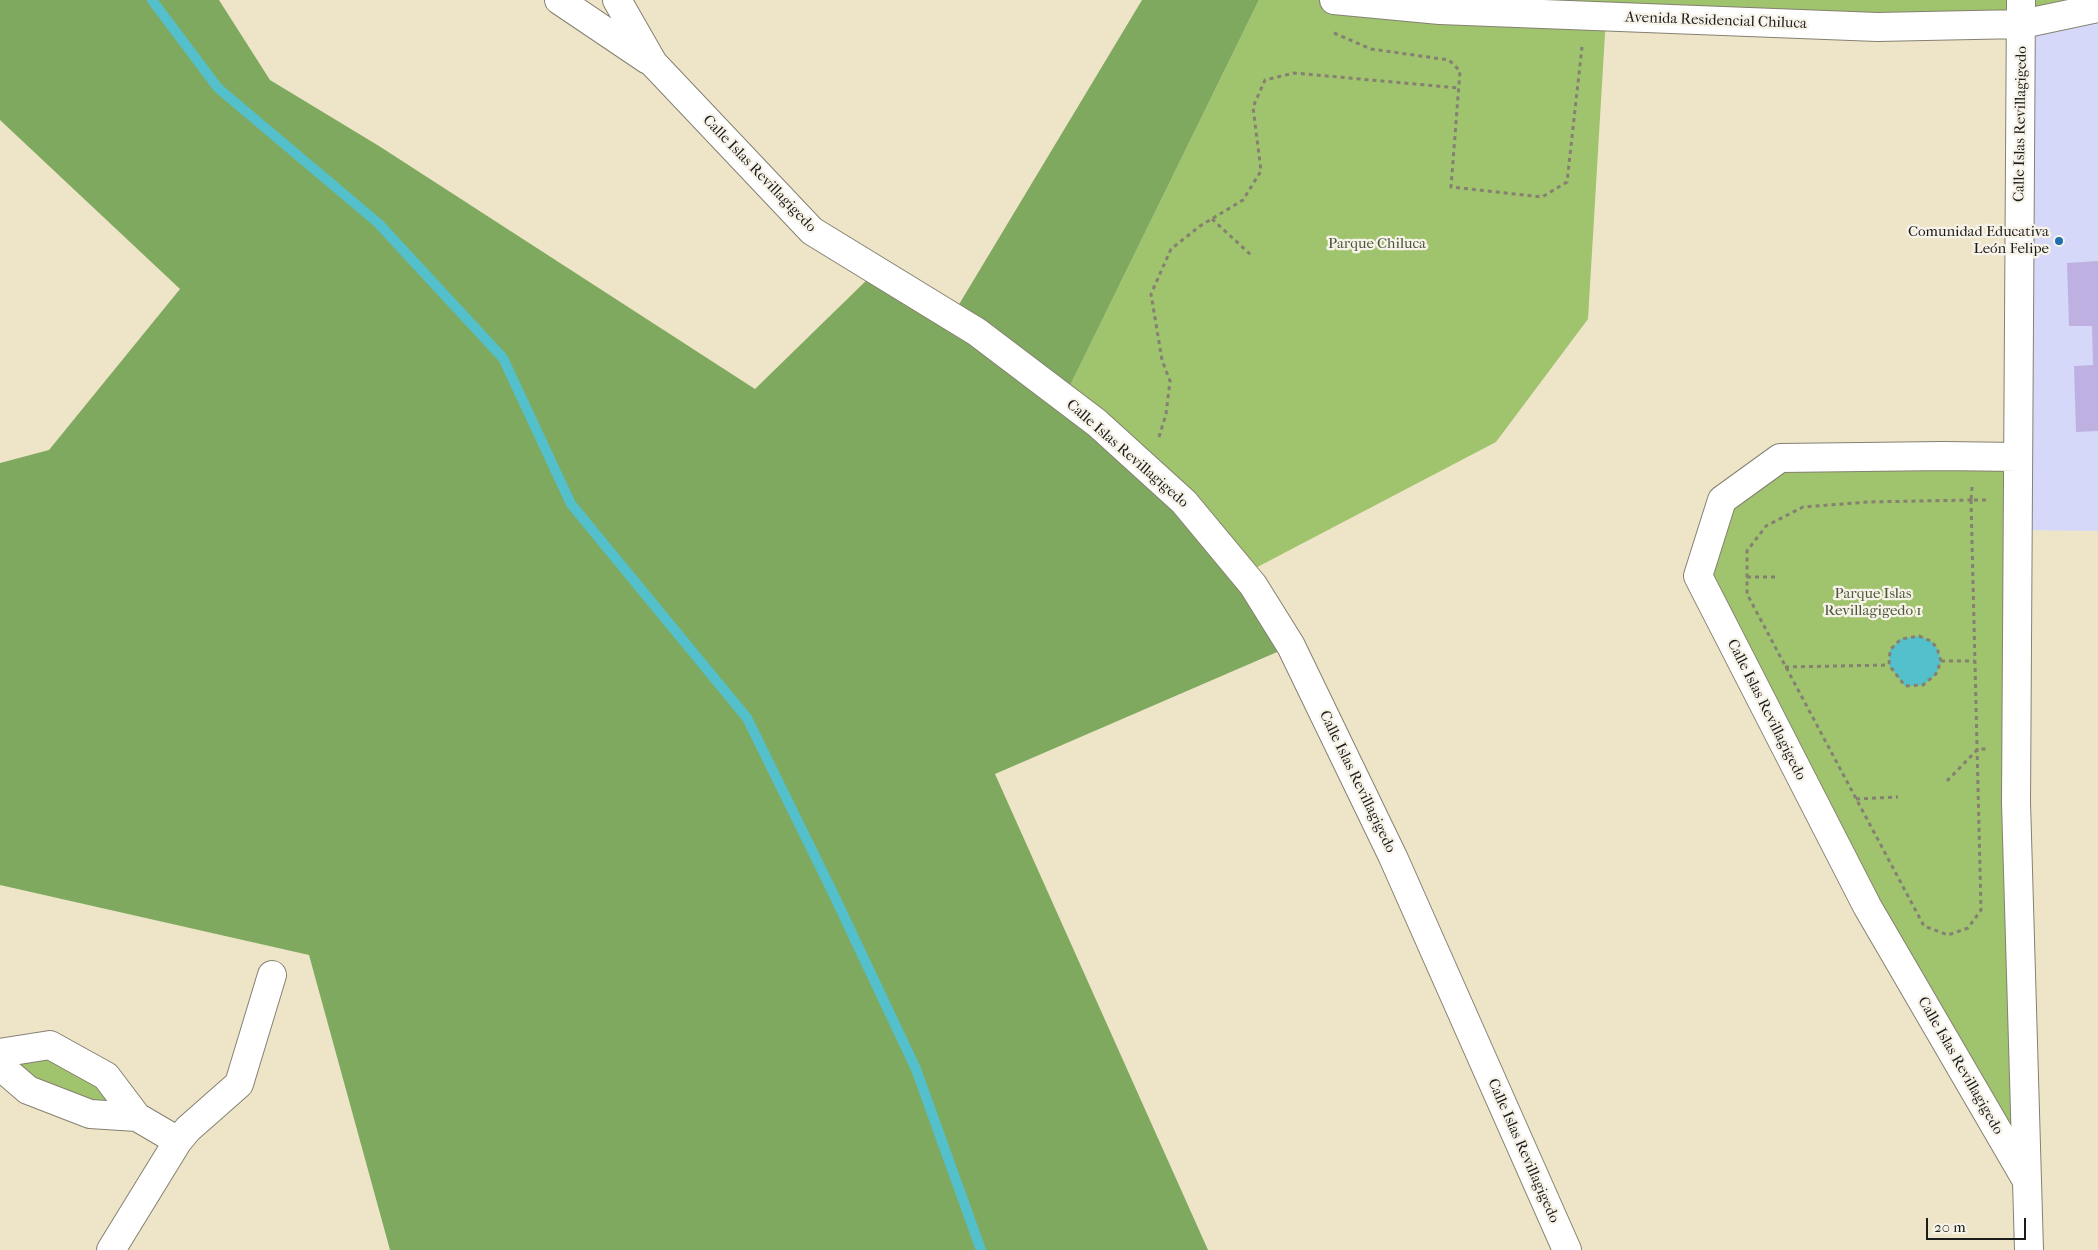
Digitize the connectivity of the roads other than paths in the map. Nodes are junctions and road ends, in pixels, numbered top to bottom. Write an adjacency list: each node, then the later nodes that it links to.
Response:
1 (559, 0): 6 (street, Calle Islas Revillagigedo)
2 (617, 0): 6 (street, Calle Islas Revillagigedo)
3 (1334, 0): 5 (street, Avenida Residencial Chiluca)
4 (2098, 8): 5 (street, Avenida Residencial Chiluca)
5 (2021, 12): 7 (street, Calle Islas Revillagigedo)
6 (653, 63): 15 (street, Calle Islas Revillagigedo)
7 (2018, 457): 13 (street, Calle Islas Revillagigedo); 13 (street, Calle Islas Revillagigedo)
8 (272, 975): 12 (street)
9 (0, 1053): 11 (street)
10 (0, 1066): 11 (street)
11 (137, 1116): 12 (street)
12 (178, 1141): 14 (street)
13 (2028, 1183): 16 (street, Calle Islas Revillagigedo)
14 (111, 1250)
15 (1568, 1250)
16 (2030, 1250)

